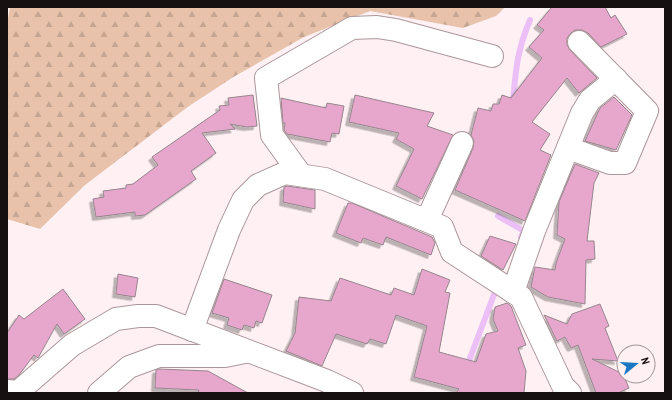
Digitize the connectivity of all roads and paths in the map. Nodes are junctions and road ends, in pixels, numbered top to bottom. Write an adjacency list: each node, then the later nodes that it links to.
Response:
1 (579, 42): 3 (street)
2 (492, 56): 6 (street)
3 (616, 79): 5 (street); 5 (street)
4 (462, 143): 7 (street)
5 (568, 148): 8 (street)
6 (301, 176): 7 (street); 9 (street)
7 (427, 220): 8 (street)
8 (513, 292): 14 (street)
9 (192, 330): 10 (street); 11 (street)
10 (248, 352): 12 (street); 13 (street)
11 (7, 391)
12 (99, 393)
13 (352, 393)
14 (570, 393)

